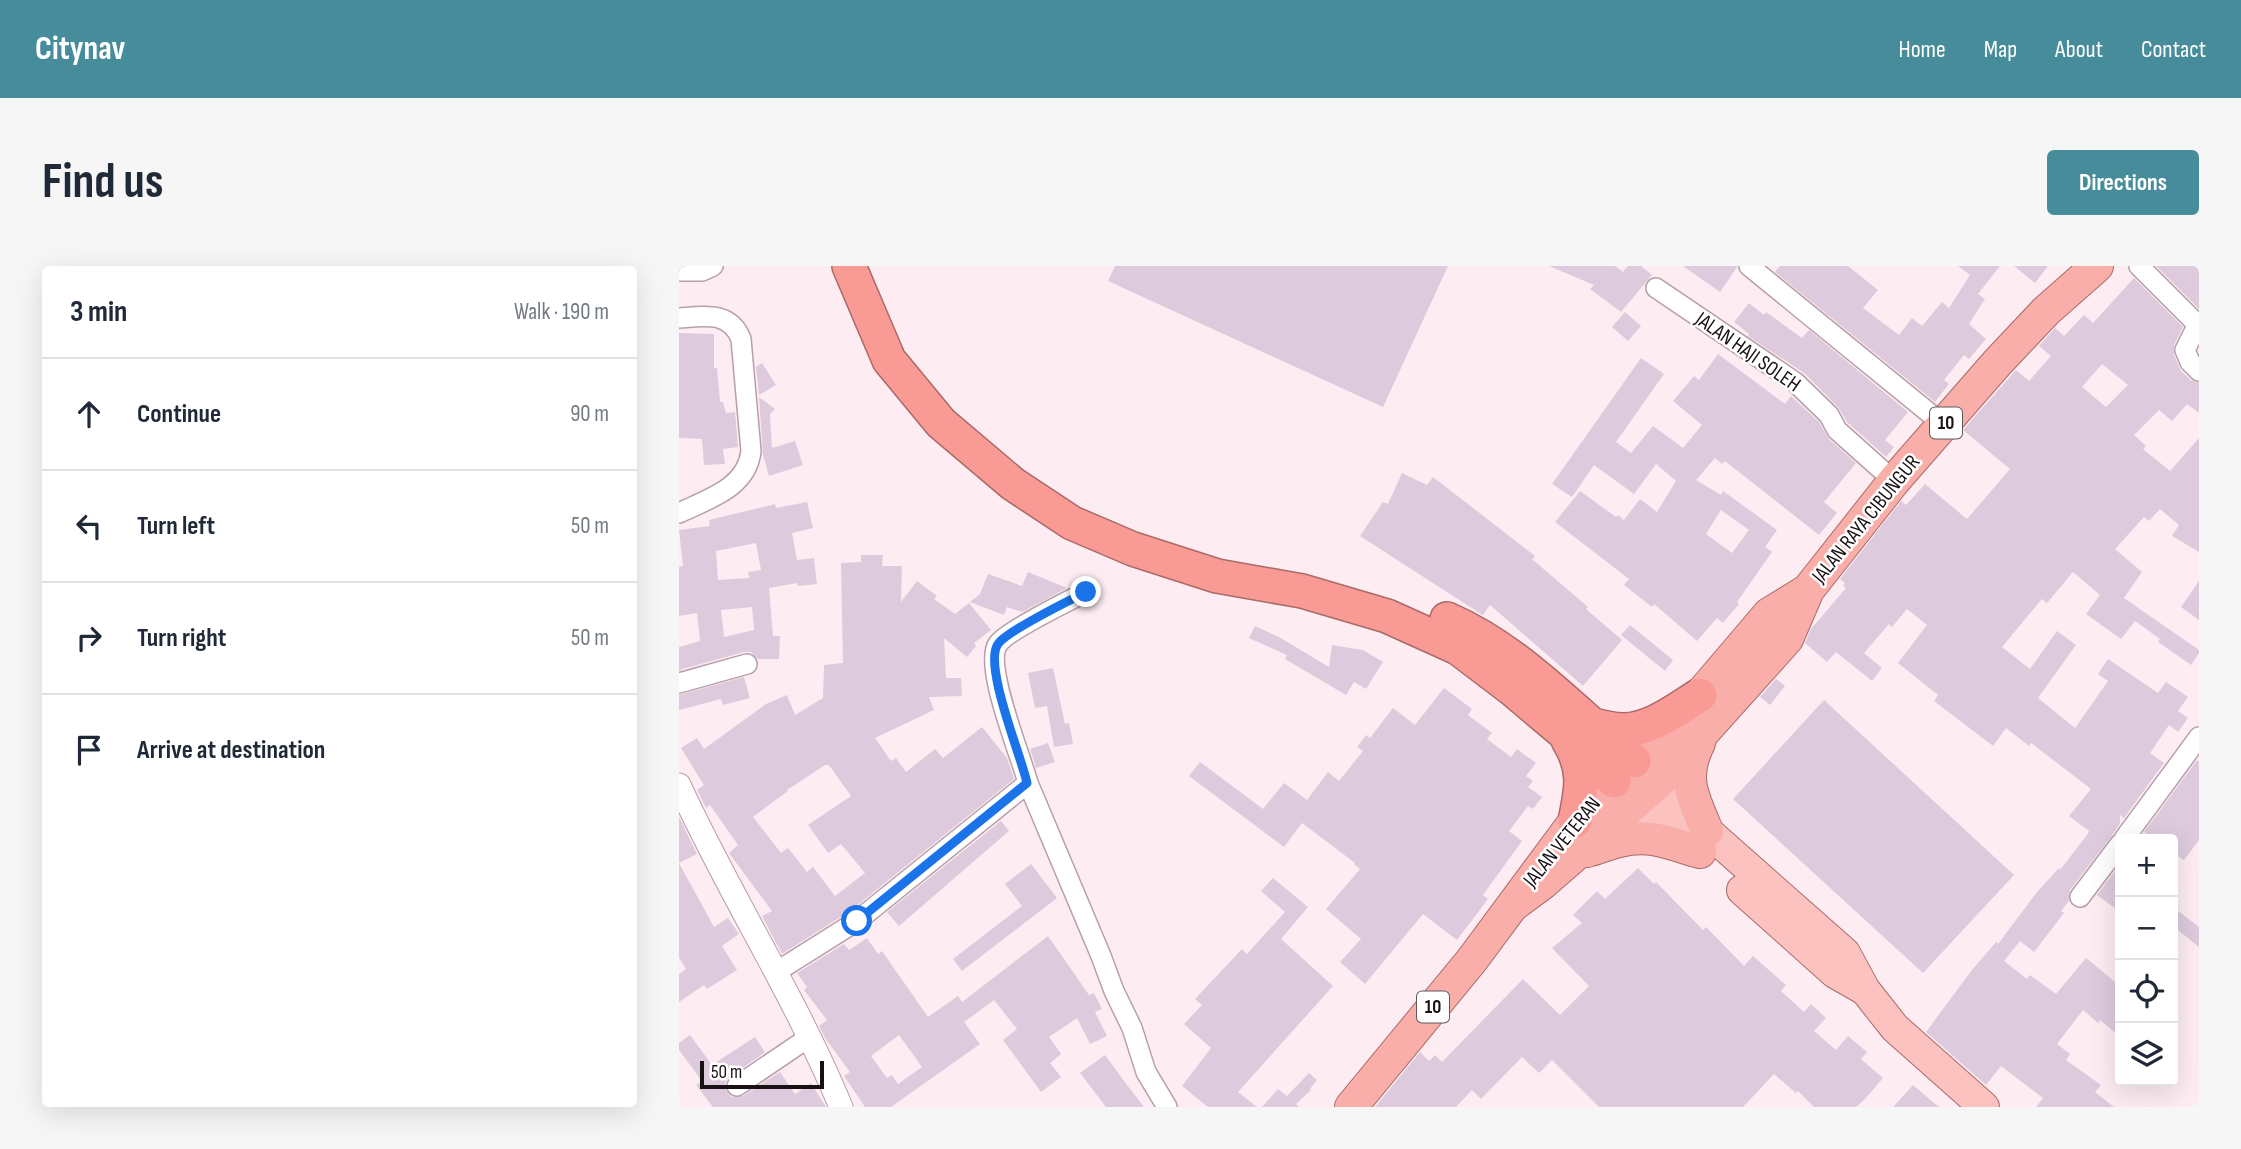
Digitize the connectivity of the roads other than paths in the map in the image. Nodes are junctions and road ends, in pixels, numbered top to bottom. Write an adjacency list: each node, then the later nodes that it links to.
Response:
1 (713, 266): 7 (street)
2 (849, 266): 19 (highway)
3 (867, 266): 19 (highway)
4 (1749, 266): 11 (street)
5 (2097, 266): 11 (highway, JALAN RAYA CIBUNGUR / 10)
6 (2139, 266): 10 (street)
7 (679, 271)
8 (1656, 288): 12 (street, JALAN HAJI SOLEH)
9 (679, 318): 13 (street)
10 (2199, 371)
11 (1944, 425): 12 (highway, JALAN RAYA CIBUNGUR / 10)
12 (1893, 481): 14 (highway, JALAN RAYA CIBUNGUR / 10)
13 (679, 513)
14 (1808, 590): 18 (highway, 10); 20 (highway, 10)
15 (1086, 592): 23 (street)
16 (747, 664): 17 (street)
17 (679, 683)
18 (1700, 695): 19 (highway); 22 (highway, 10)
19 (1576, 728): 22 (highway); 25 (highway)
20 (1706, 729): 22 (highway, 10); 27 (highway)
21 (2199, 737): 26 (street)
22 (1635, 782): 25 (highway, JALAN VETERAN / 10); 27 (main road); 29 (highway, JALAN VETERAN / 10)
23 (1027, 783): 32 (street); 37 (street)
24 (679, 785): 32 (street)
25 (1575, 821): 31 (highway, JALAN VETERAN / 10)
26 (2128, 834)
27 (1704, 842): 29 (highway); 38 (main road)
28 (2115, 851): 30 (street)
29 (1575, 855): 31 (highway, JALAN VETERAN / 10)
30 (2080, 897)
31 (1512, 906): 35 (highway, JALAN VETERAN / 10)
32 (776, 972): 33 (street)
33 (808, 1038): 34 (street); 36 (street)
34 (737, 1086)
35 (1359, 1104)
36 (841, 1107)
37 (1167, 1107)
38 (1984, 1107)

